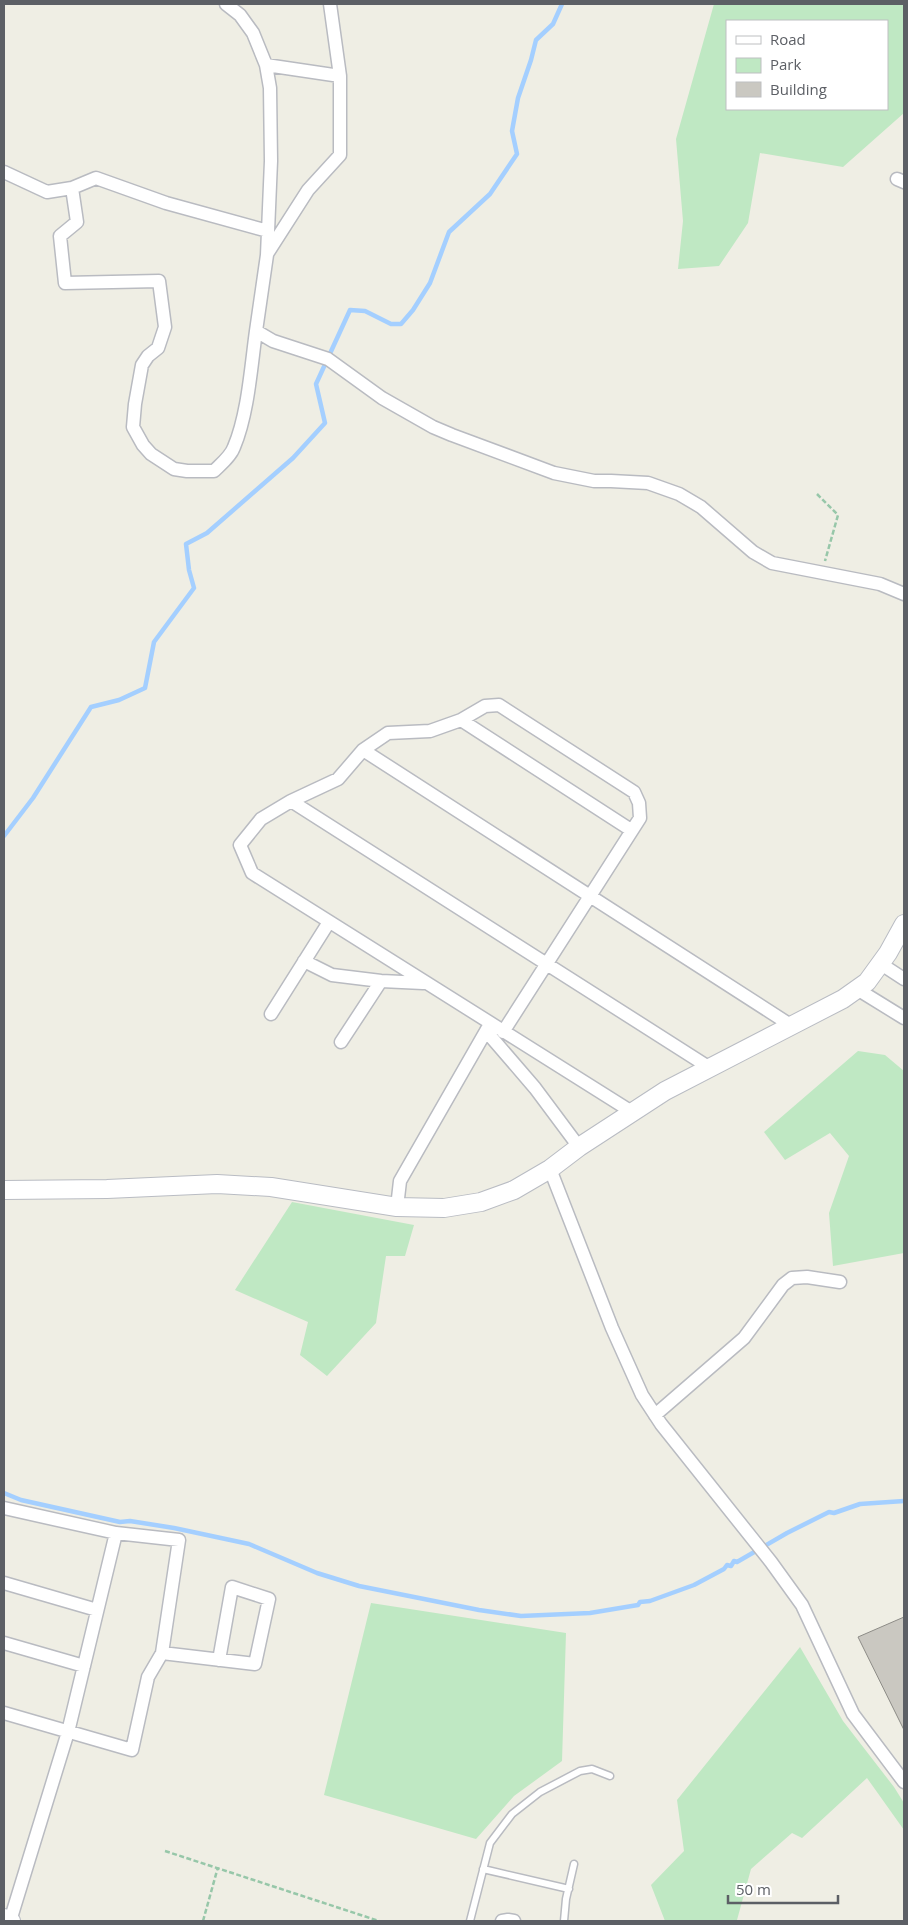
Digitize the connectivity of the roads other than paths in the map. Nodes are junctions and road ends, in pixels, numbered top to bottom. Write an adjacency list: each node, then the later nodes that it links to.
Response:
1 (226, 4): 3 (street)
2 (330, 4): 4 (street)
3 (266, 64): 4 (street); 7 (street)
4 (340, 76): 8 (street)
5 (4, 172): 6 (street)
6 (72, 188): 7 (street); 9 (street)
7 (268, 231): 8 (street)
8 (267, 255): 9 (street)
9 (256, 331): 10 (street)
10 (904, 594)
11 (461, 720): 12 (street); 14 (street); 14 (street)
12 (363, 750): 13 (street); 15 (street)
13 (291, 802): 16 (street); 19 (street)
14 (631, 830): 15 (street)
15 (590, 896): 19 (street); 27 (street)
16 (329, 922): 18 (street); 23 (street)
17 (904, 924): 20 (street)
18 (304, 961): 22 (street); 25 (street)
19 (548, 964): 29 (street); 31 (street)
20 (881, 964): 21 (street); 24 (street)
21 (904, 979)
22 (381, 981): 23 (street); 30 (street)
23 (425, 983): 28 (street)
24 (857, 989): 26 (street); 27 (street)
25 (271, 1014)
26 (904, 1018)
27 (792, 1026): 31 (street)
28 (488, 1027): 29 (street); 33 (street); 36 (street)
29 (503, 1032): 32 (street)
30 (341, 1042)
31 (710, 1068): 32 (street)
32 (632, 1112): 33 (street)
33 (579, 1147): 34 (street)
34 (550, 1169): 36 (street); 38 (street)
35 (4, 1190): 36 (street)
36 (397, 1207)
37 (840, 1282): 38 (street)
38 (655, 1415): 50 (street)
39 (4, 1508): 40 (street)
40 (116, 1533): 42 (street); 44 (street)
41 (4, 1583): 42 (street)
42 (97, 1610): 46 (street)
43 (4, 1642): 46 (street)
44 (162, 1653): 45 (street); 48 (street)
45 (219, 1660): 45 (street)
46 (84, 1666): 48 (street)
47 (4, 1713): 48 (street)
48 (68, 1732): 55 (street)
49 (610, 1776): 52 (lane)
50 (904, 1782)
51 (574, 1864): 53 (lane)
52 (484, 1869): 53 (lane); 56 (lane)
53 (568, 1889): 59 (lane)
54 (4, 1918): 55 (street)
55 (11, 1921)
56 (470, 1921)
57 (502, 1921): 58 (street)
58 (514, 1921)
59 (564, 1921)

